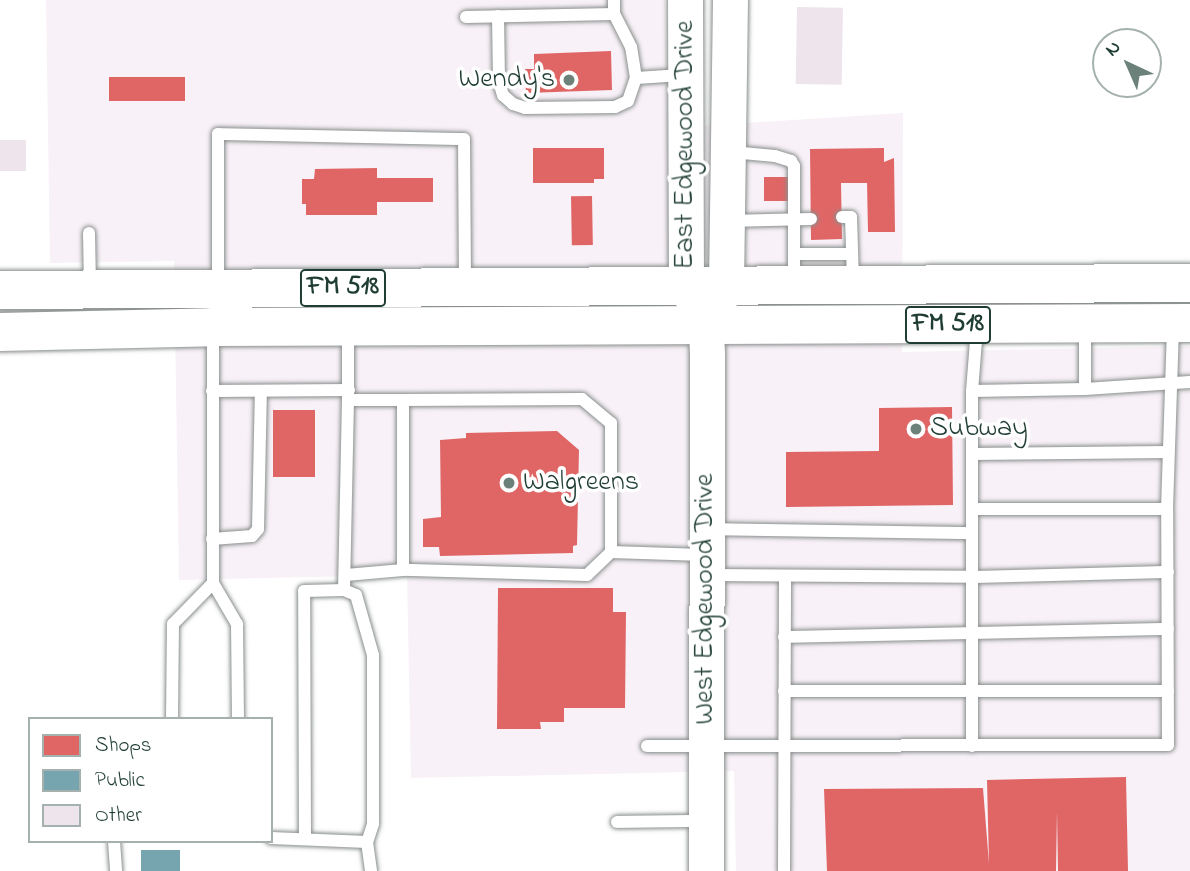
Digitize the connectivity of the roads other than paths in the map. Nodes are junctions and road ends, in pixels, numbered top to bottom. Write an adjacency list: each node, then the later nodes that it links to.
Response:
1 (614, 0): 4 (lane)
2 (685, 0): 7 (main road, East Edgewood Drive)
3 (730, 0): 9 (main road)
4 (614, 14): 5 (lane); 8 (lane)
5 (498, 16): 6 (lane); 8 (lane)
6 (466, 17)
7 (685, 75): 8 (lane); 19 (main road, East Edgewood Drive)
8 (636, 78)
9 (728, 152): 11 (lane); 13 (main road)
10 (842, 217): 16 (lane)
11 (796, 219): 12 (lane); 13 (lane); 15 (lane)
12 (811, 219)
13 (727, 220): 18 (main road)
14 (89, 233): 20 (lane)
15 (794, 269): 16 (main road, FM 518); 18 (main road, FM 518)
16 (852, 269): 24 (main road, FM 518)
17 (1190, 283): 24 (main road, FM 518)
18 (726, 285): 19 (main road, FM 518); 28 (main road)
19 (686, 286): 21 (main road, FM 518); 28 (main road, East Edgewood Drive)
20 (90, 288): 22 (main road, FM 518); 23 (main road, FM 518)
21 (465, 288): 22 (main road, FM 518); 22 (lane)
22 (218, 289): 29 (main road)
23 (0, 290)
24 (1087, 303): 25 (main road, FM 518); 26 (main road, FM 518); 33 (lane)
25 (1181, 323): 32 (lane)
26 (977, 325): 28 (main road, FM 518); 36 (lane)
27 (348, 326): 28 (main road, FM 518); 29 (main road, FM 518); 37 (lane)
28 (706, 326): 46 (main road, West Edgewood Drive)
29 (213, 327): 30 (main road, FM 518); 34 (lane)
30 (0, 332)
31 (1190, 382): 32 (lane)
32 (1169, 384): 33 (lane); 39 (lane)
33 (1085, 389): 36 (lane)
34 (212, 391): 35 (lane); 44 (lane)
35 (261, 391): 37 (lane); 44 (lane)
36 (972, 391): 40 (lane)
37 (348, 395): 38 (lane); 49 (lane)
38 (404, 400): 45 (lane); 47 (lane)
39 (1167, 452): 40 (lane); 42 (lane)
40 (972, 454): 41 (lane)
41 (972, 509): 42 (lane); 43 (lane)
42 (1167, 509): 48 (lane)
43 (972, 533): 46 (lane); 50 (lane)
44 (212, 539): 52 (lane)
45 (611, 552): 46 (lane); 47 (lane)
46 (707, 553): 51 (lane); 62 (main road, West Edgewood Drive)
47 (403, 570): 49 (lane)
48 (1168, 572): 50 (lane); 54 (lane)
49 (346, 575): 53 (lane)
50 (972, 577): 51 (lane); 55 (lane)
51 (785, 578): 56 (lane)
52 (213, 583): 60 (lane); 61 (lane)
53 (344, 590): 69 (lane); 70 (lane)
54 (1168, 629): 55 (lane); 59 (lane)
55 (972, 632): 56 (lane); 58 (lane)
56 (785, 637): 57 (lane)
57 (784, 691): 58 (lane); 65 (lane)
58 (972, 691): 59 (lane); 64 (lane)
59 (1168, 691): 64 (lane)
60 (172, 717)
61 (238, 717)
62 (706, 745): 63 (lane); 65 (lane); 66 (main road, West Edgewood Drive)
63 (647, 746)
64 (972, 746): 65 (lane)
65 (783, 748): 75 (lane)
66 (706, 821): 67 (lane); 74 (main road, West Edgewood Drive)
67 (617, 822)
68 (273, 838): 69 (lane)
69 (305, 839): 70 (lane)
70 (367, 842): 73 (lane)
71 (114, 843): 72 (lane)
72 (116, 871)
73 (371, 871)
74 (706, 871)
75 (784, 871)

